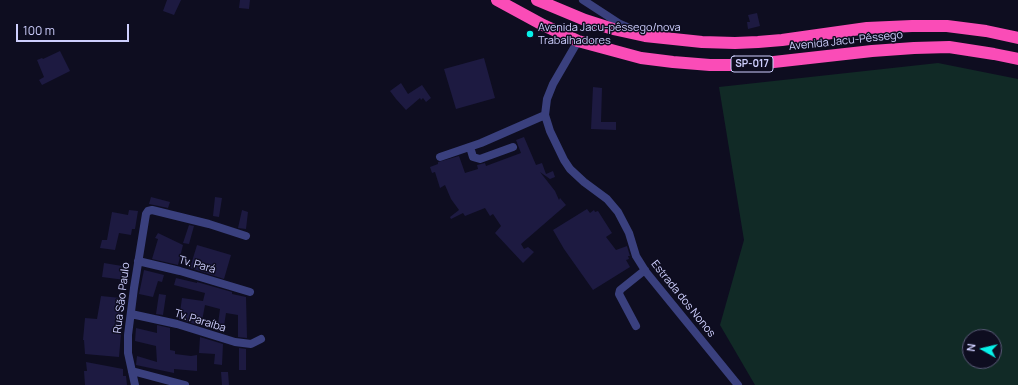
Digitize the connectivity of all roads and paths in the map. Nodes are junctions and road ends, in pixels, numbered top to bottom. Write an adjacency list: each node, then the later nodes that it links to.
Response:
1 (497, 0): 6 (highway, Avenida Jacu-Pêssego / SP-017)
2 (537, 0): 4 (highway, Avenida Jacu-Pêssego / SP-017)
3 (583, 0): 4 (street)
4 (645, 36): 5 (highway, Avenida Jacu-Pêssego / SP-017)
5 (1018, 38)
6 (578, 41): 7 (highway, Avenida Jacu-Pêssego / SP-017); 8 (street, Estrada dos Nonos)
7 (1018, 59)
8 (545, 115): 9 (street); 14 (street, Estrada dos Nonos)
9 (470, 147): 10 (street); 11 (street)
10 (513, 147)
11 (440, 157)
12 (246, 236): 13 (street, Rua São Paulo)
13 (138, 261): 15 (street, Tv. Pará); 16 (street, Rua São Paulo)
14 (645, 270): 17 (street); 22 (street, Estrada dos Nonos)
15 (250, 292)
16 (131, 314): 18 (street, Tv. Paraíba); 19 (street, Rua São Paulo)
17 (636, 326)
18 (261, 339)
19 (132, 371): 20 (street, Rua São Paulo); 21 (street)
20 (135, 385)
21 (185, 385)
22 (738, 385)

